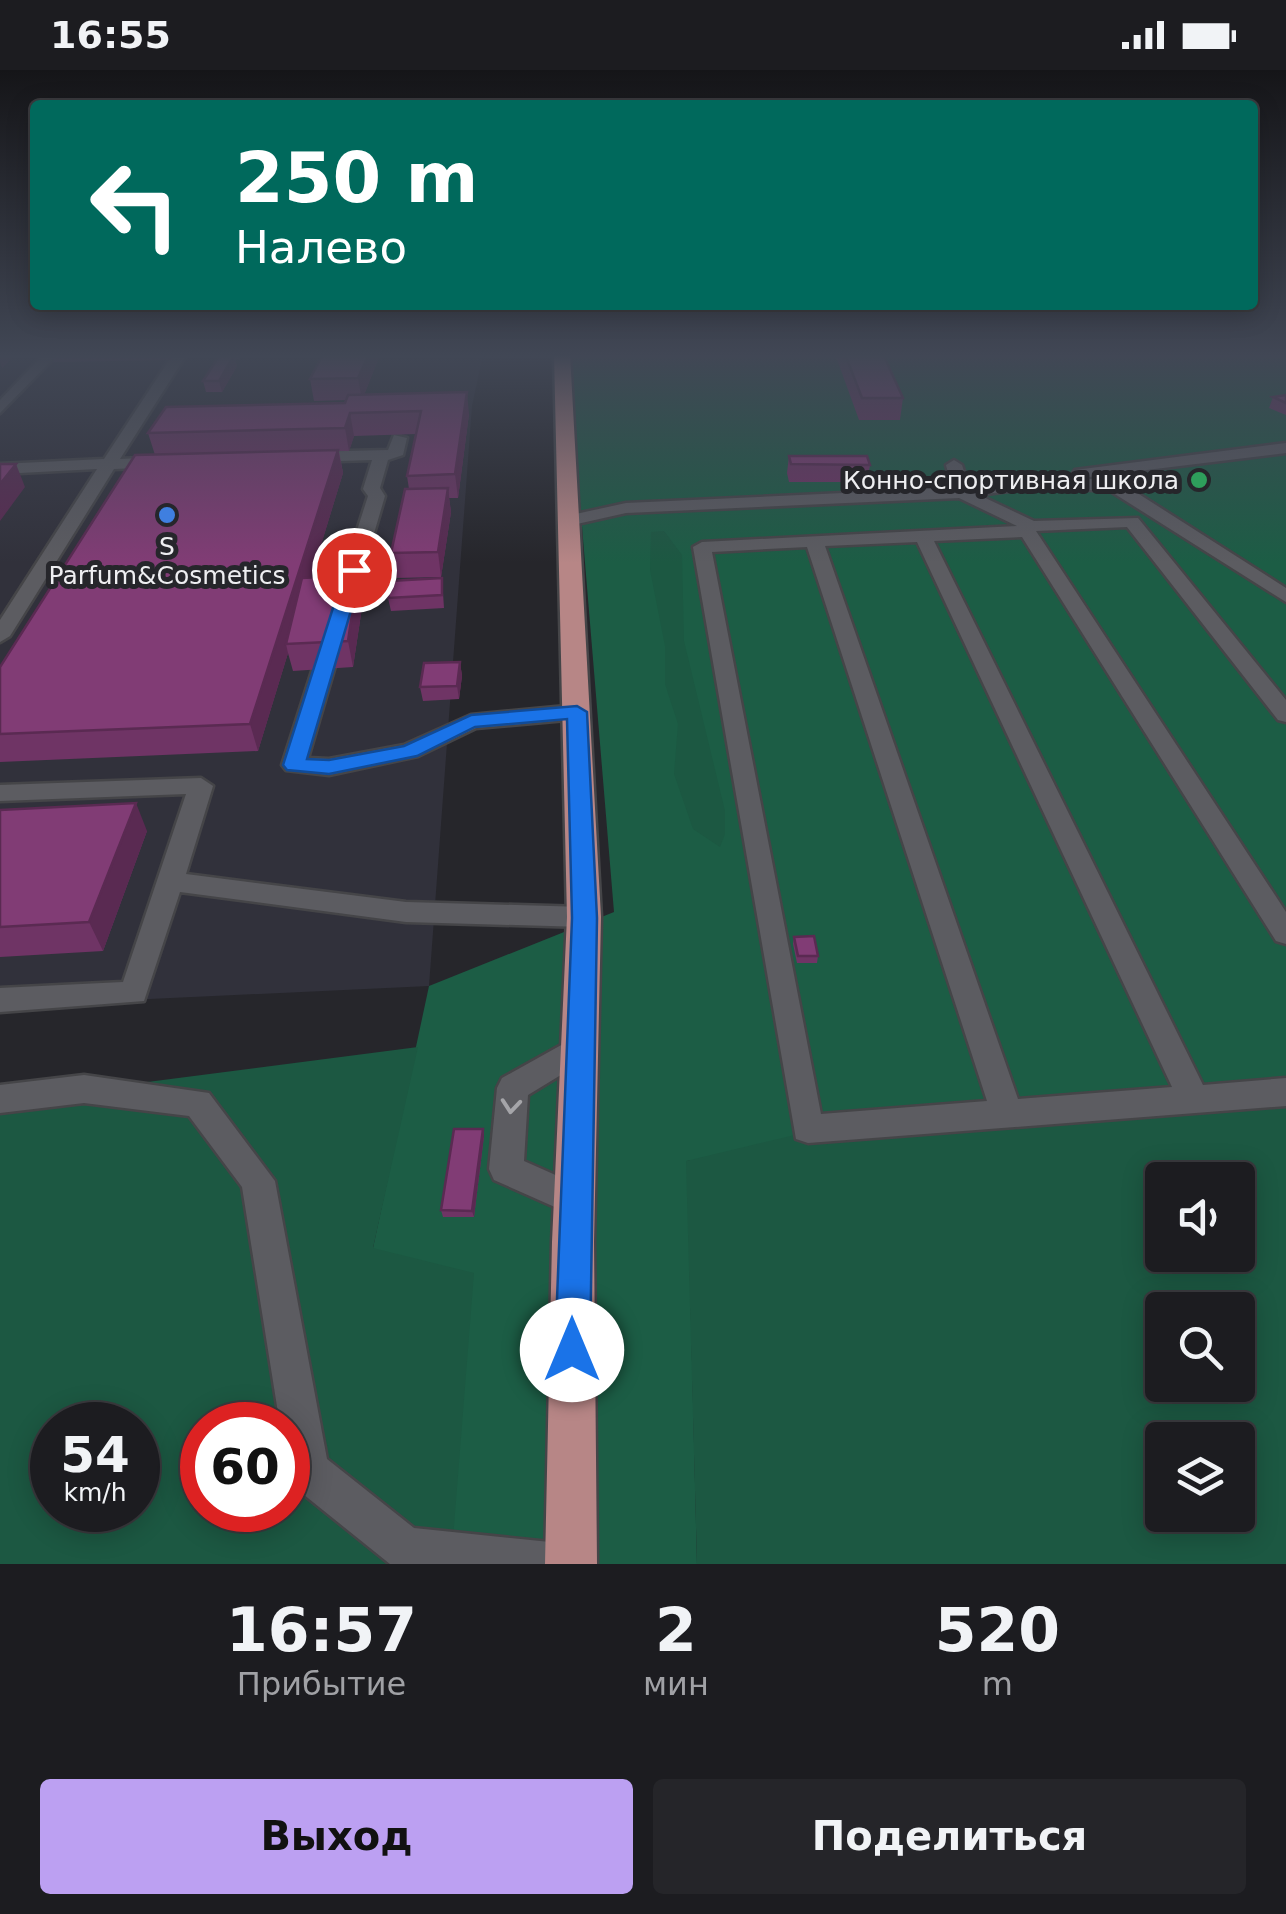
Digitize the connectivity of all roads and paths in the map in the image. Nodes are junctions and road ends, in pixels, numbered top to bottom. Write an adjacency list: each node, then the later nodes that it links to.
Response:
1 (135, 424): 8 (lane)
2 (565, 424): 13 (main road)
3 (399, 438): 5 (lane)
4 (1286, 448): 11 (lane)
5 (382, 455): 6 (lane); 19 (lane)
6 (284, 458)
7 (187, 462): 8 (lane)
8 (109, 464): 10 (lane); 18 (lane)
9 (954, 466): 12 (lane)
10 (0, 470)
11 (1007, 482): 12 (lane); 17 (lane)
12 (962, 493): 13 (lane); 14 (lane)
13 (568, 521): 19 (main road)
14 (1029, 528): 15 (lane); 20 (lane); 24 (lane)
15 (923, 536): 16 (lane); 29 (lane)
16 (814, 541): 30 (lane); 30 (lane)
17 (1286, 596)
18 (0, 636)
19 (577, 712): 23 (main road)
20 (1286, 715)
21 (0, 793): 22 (lane)
22 (170, 881): 23 (lane); 25 (lane)
23 (584, 918): 26 (main road)
24 (1286, 934)
25 (0, 1000)
26 (581, 1048): 31 (main road); 31 (lane, one-way to 31)
27 (1286, 1092): 29 (lane)
28 (0, 1099): 32 (lane)
29 (1194, 1099): 30 (lane)
30 (1007, 1114)
31 (575, 1200): 33 (main road)
32 (550, 1564)
33 (571, 1564)

